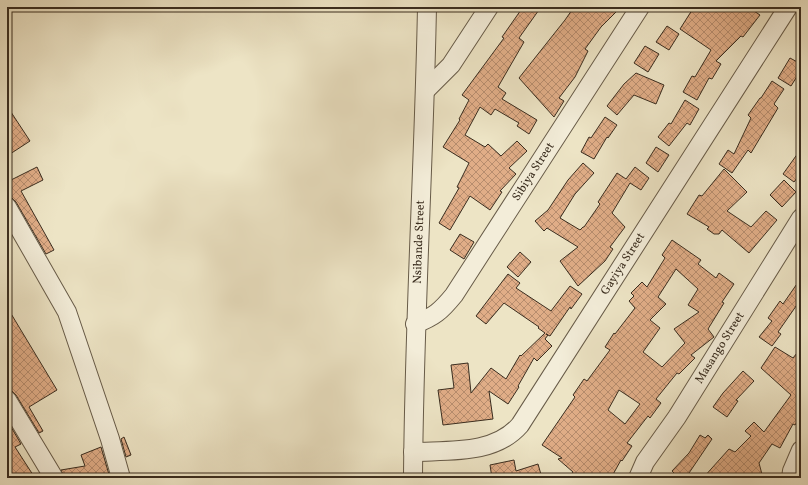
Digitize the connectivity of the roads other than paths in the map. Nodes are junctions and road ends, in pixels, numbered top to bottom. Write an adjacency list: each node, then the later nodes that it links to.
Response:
1 (427, 7): 5 (street, Nsibande Street)
2 (489, 7): 5 (street)
3 (640, 7): 8 (street, Sibiya Street)
4 (788, 7): 11 (street, Gayiya Street)
5 (425, 91): 8 (street, Nsibande Street)
6 (7, 207): 13 (street)
7 (801, 218): 15 (street, Masango Street)
8 (415, 324): 11 (street, Nsibande Street)
9 (7, 400): 12 (street)
10 (801, 450): 16 (street)
11 (413, 452): 14 (street, Nsibande Street)
12 (54, 478)
13 (121, 478)
14 (412, 478)
15 (638, 478)
16 (791, 478)

